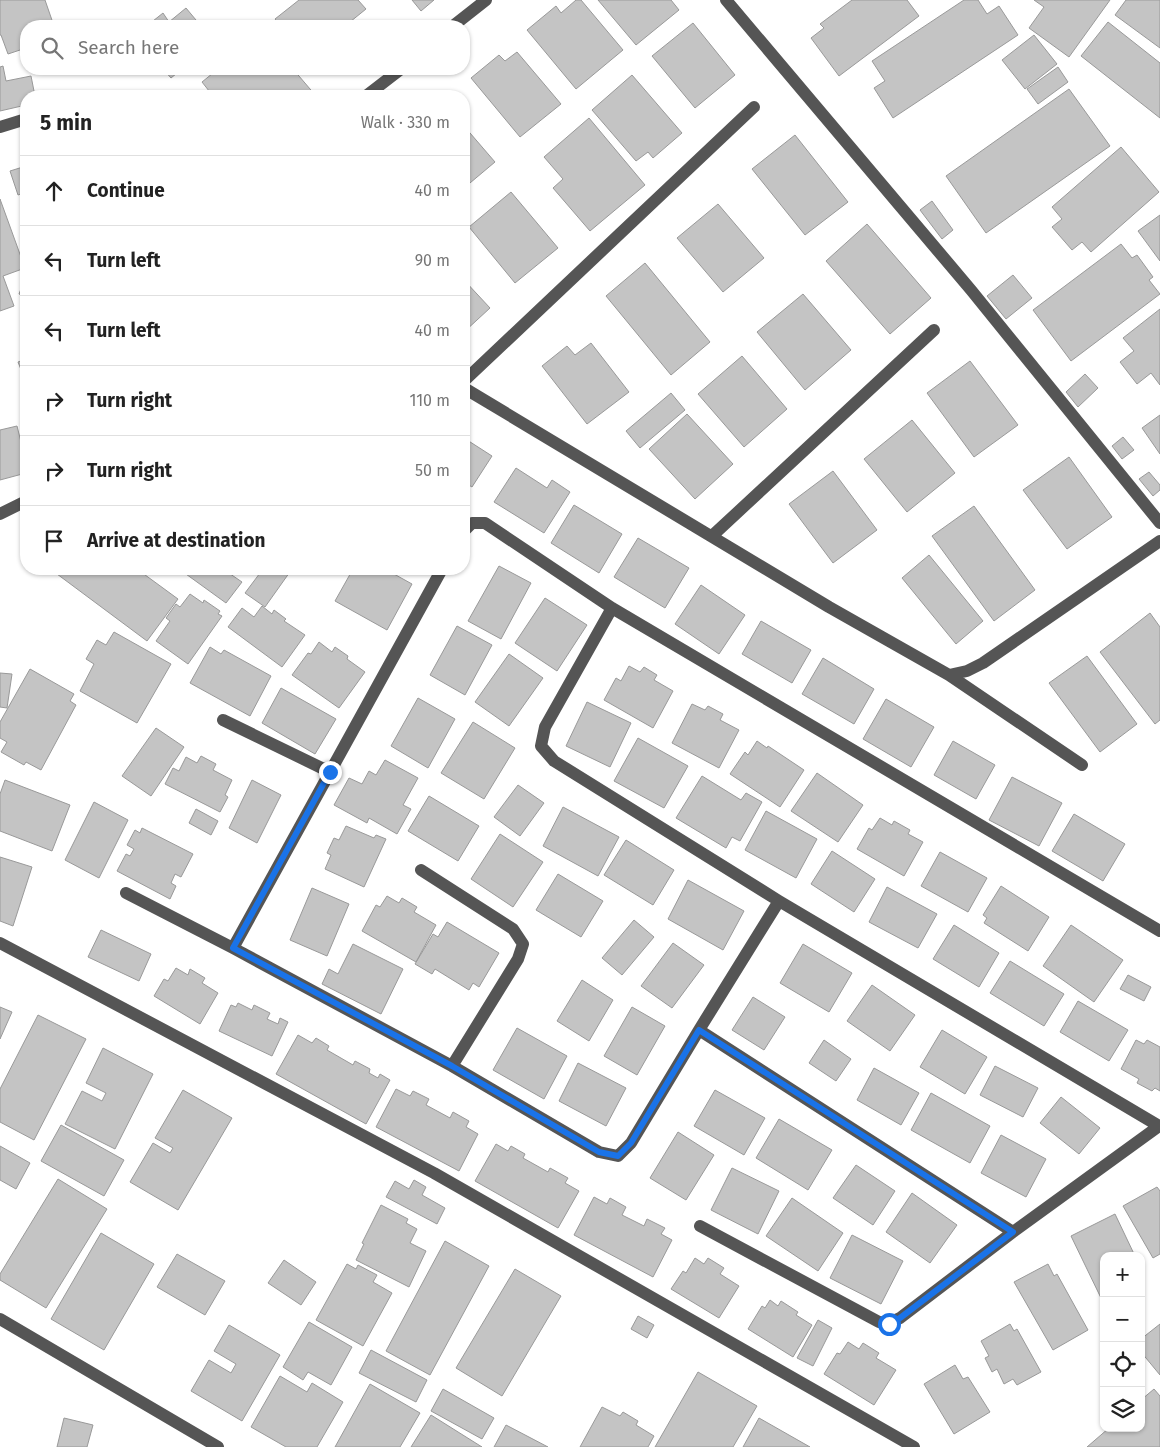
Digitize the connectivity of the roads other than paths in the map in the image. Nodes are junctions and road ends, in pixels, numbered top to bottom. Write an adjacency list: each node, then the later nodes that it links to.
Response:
1 (486, 0): 3 (street)
2 (726, 0): 14 (street)
3 (461, 20)
4 (392, 75): 5 (street)
5 (374, 90)
6 (754, 107): 10 (street)
7 (20, 121): 8 (street)
8 (0, 127)
9 (934, 330): 16 (street)
10 (470, 375)
11 (470, 392): 16 (street)
12 (20, 504): 13 (street)
13 (0, 514)
14 (1160, 523)
15 (470, 525): 19 (street)
16 (712, 536): 20 (street)
17 (1160, 541): 20 (street)
18 (439, 575): 23 (street)
19 (612, 608): 26 (street); 27 (street)
20 (949, 675): 22 (street)
21 (223, 720): 23 (street)
22 (1082, 765)
23 (330, 772): 29 (street)
24 (421, 870): 31 (street)
25 (126, 893): 29 (street)
26 (779, 901): 30 (street); 32 (street)
27 (1160, 931)
28 (0, 943): 37 (street)
29 (233, 948): 31 (street)
30 (699, 1030): 31 (street); 34 (street)
31 (452, 1066)
32 (1159, 1125): 34 (street)
33 (700, 1226): 34 (street)
34 (1013, 1232)
35 (0, 1319): 36 (street)
36 (218, 1447)
37 (914, 1447)

